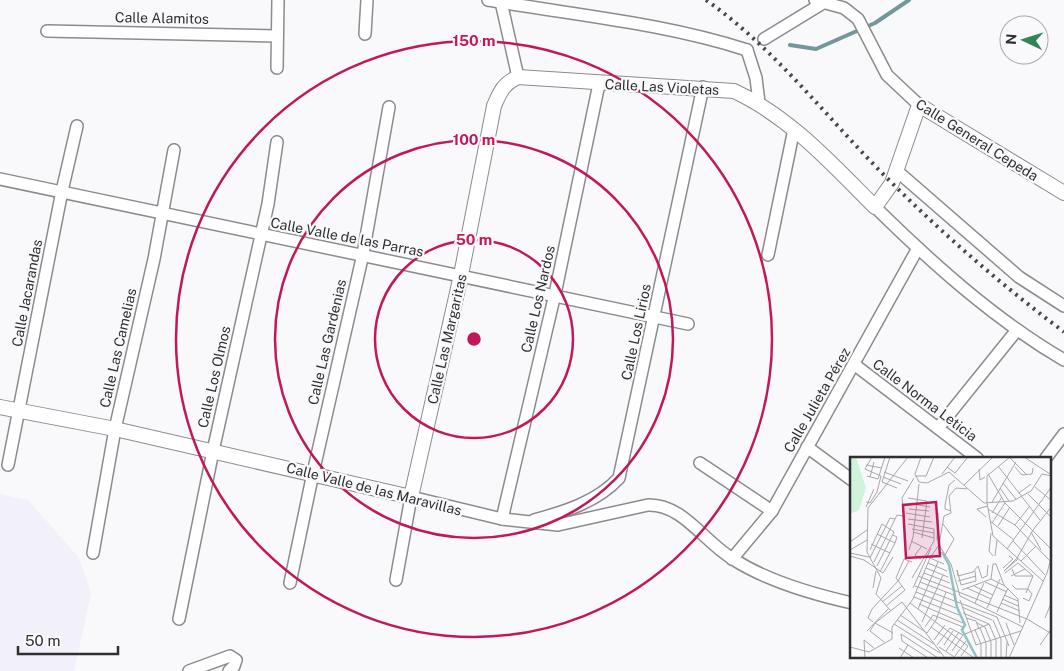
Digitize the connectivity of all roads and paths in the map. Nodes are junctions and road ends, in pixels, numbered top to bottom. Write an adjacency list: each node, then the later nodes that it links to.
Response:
1 (278, 0): 9 (street)
2 (367, 0): 8 (street)
3 (488, 0): 5 (street)
4 (819, 1): 6 (street, Calle General Cepeda); 10 (street)
5 (501, 2): 10 (street); 12 (street)
6 (848, 4): 16 (street, Calle General Cepeda)
7 (47, 31): 9 (street, Calle Alamitos)
8 (365, 34)
9 (277, 36): 11 (street)
10 (756, 45): 15 (street)
11 (278, 68)
12 (518, 77): 13 (street, Calle Las Violetas); 32 (street, Calle Las Margaritas)
13 (599, 84): 14 (street, Calle Las Violetas); 33 (street, Calle Los Nardos)
14 (703, 87): 15 (street, Calle Las Violetas); 35 (street, Calle Los Lirios)
15 (759, 102): 19 (street, Calle Las Violetas)
16 (919, 105): 22 (street); 25 (street, Calle General Cepeda)
17 (389, 107): 30 (street, Calle Las Gardenias)
18 (78, 126): 24 (street, Calle Jacarandas)
19 (794, 129): 26 (street, Calle Las Violetas); 31 (street)
20 (277, 142): 28 (street, Calle Los Olmos)
21 (174, 150): 27 (street, Calle Las Camelias)
22 (897, 171): 26 (street); 34 (street)
23 (0, 179): 24 (street, Calle Valle de las Parras)
24 (62, 191): 27 (street, Calle Valle de las Parras); 41 (street, Calle Jacarandas)
25 (1064, 193)
26 (875, 206): 29 (street)
27 (162, 213): 28 (street, Calle Valle de las Parras); 43 (street, Calle Las Camelias)
28 (262, 235): 30 (street, Calle Valle de las Parras); 46 (street, Calle Los Olmos)
29 (918, 248): 37 (street); 39 (street, Calle Julieta Pérez)
30 (363, 254): 32 (street, Calle Valle de las Parras); 51 (street, Calle Las Gardenias)
31 (768, 255)
32 (461, 275): 33 (street, Calle Valle de las Parras); 53 (street, Calle Las Margaritas)
33 (555, 294): 35 (street, Calle Valle de las Parras); 55 (street, Calle Los Nardos)
34 (1064, 306)
35 (655, 316): 36 (street, Calle Valle de las Parras); 56 (street, Calle Los Lirios)
36 (688, 324)
37 (1017, 330): 38 (street); 42 (street)
38 (1064, 360)
39 (855, 365): 42 (street, Calle Norma Leticia); 45 (street, Calle Julieta Pérez)
40 (0, 407): 41 (street, Calle Valle de las Maravillas)
41 (18, 410): 43 (street, Calle Valle de las Maravillas); 50 (street, Calle Jacarandas)
42 (938, 428): 47 (street, Calle Norma Leticia)
43 (115, 429): 46 (street, Calle Valle de las Maravillas); 57 (street, Calle Las Camelias)
44 (1064, 434): 48 (street)
45 (807, 447): 52 (street); 54 (street, Calle Julieta Pérez)
46 (213, 451): 51 (street, Calle Valle de las Maravillas); 62 (street, Calle Los Olmos)
47 (976, 457)
48 (1047, 457)
49 (700, 463): 54 (street)
50 (8, 466)
51 (312, 473): 53 (street, Calle Valle de las Maravillas); 60 (street, Calle Las Gardenias)
52 (850, 479)
53 (411, 497): 55 (street, Calle Valle de las Maravillas); 59 (street, Calle Las Margaritas)
54 (772, 512): 58 (street, Calle Julieta Pérez)
55 (502, 519): 56 (street, Calle Valle de las Maravillas)
56 (524, 523): 58 (street, Calle Valle de las Maravillas)
57 (93, 554)
58 (732, 559): 61 (street, Calle Valle de las Maravillas)
59 (396, 580)
60 (290, 583)
61 (850, 602)
62 (179, 619)
63 (189, 671): 64 (street)
64 (229, 671)

